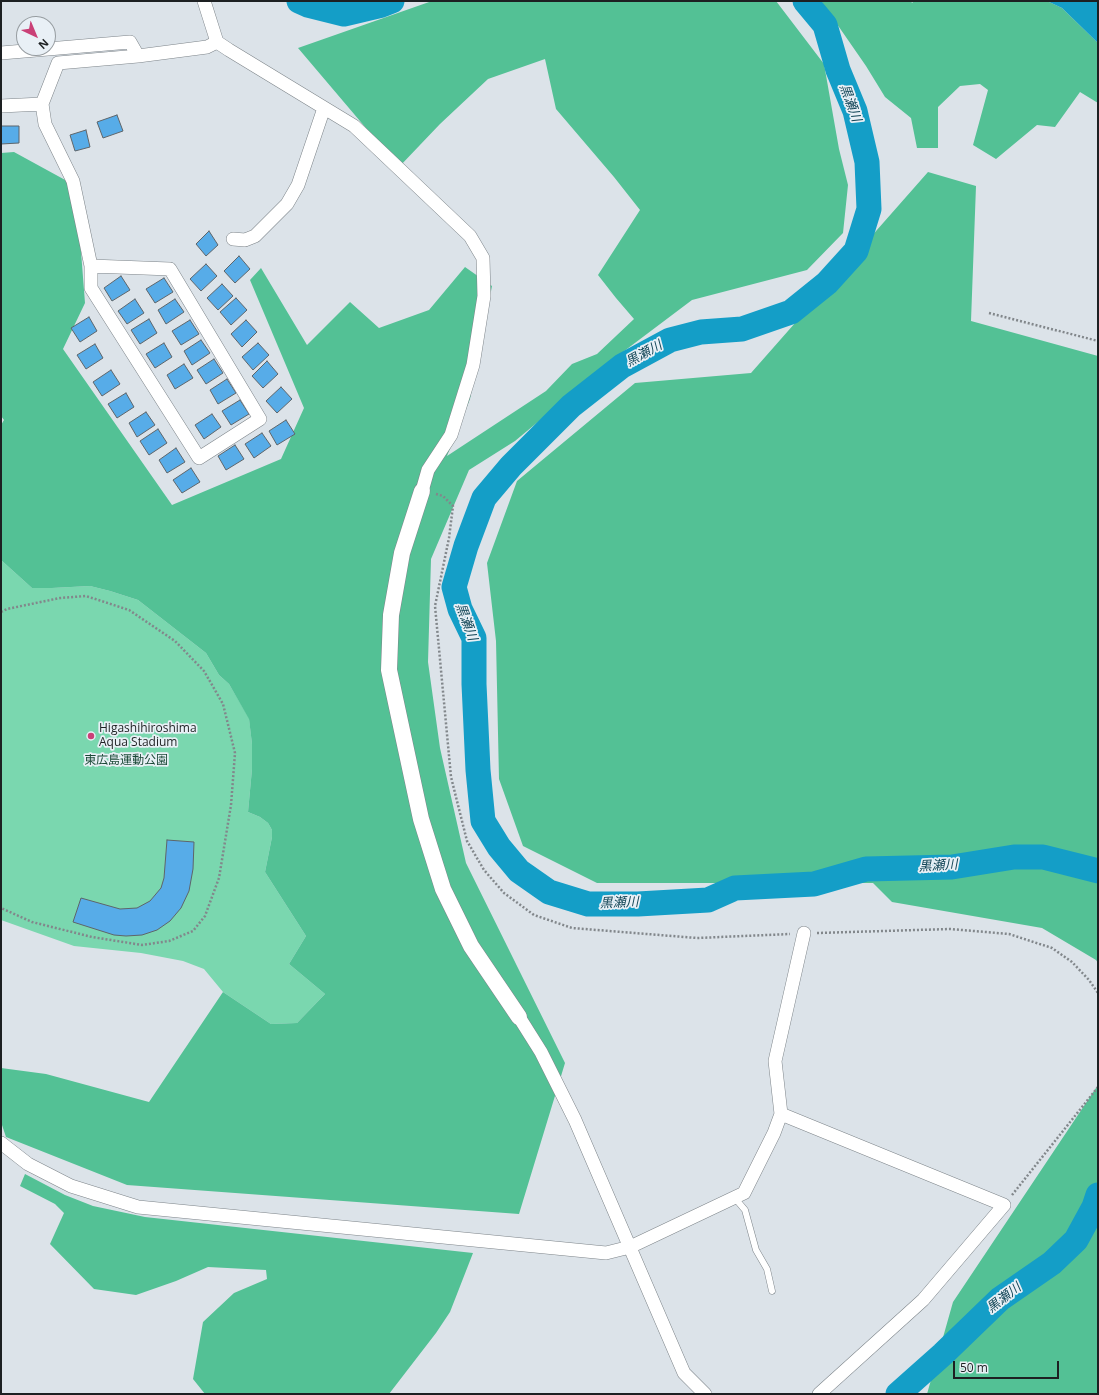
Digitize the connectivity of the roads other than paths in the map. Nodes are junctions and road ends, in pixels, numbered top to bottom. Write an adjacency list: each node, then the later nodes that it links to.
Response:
1 (204, 1): 2 (street)
2 (216, 37): 4 (street); 7 (street)
3 (1, 53): 4 (street)
4 (138, 56): 5 (street)
5 (42, 104): 6 (street); 9 (street)
6 (1, 106)
7 (324, 108): 8 (street); 10 (street)
8 (233, 239)
9 (91, 266): 9 (street)
10 (422, 491): 12 (street)
11 (804, 933): 13 (street)
12 (518, 1017): 16 (street)
13 (781, 1114): 15 (street); 19 (street)
14 (1, 1143): 16 (street)
15 (734, 1197): 16 (street); 17 (lane)
16 (630, 1246): 18 (street)
17 (772, 1291)
18 (705, 1394)
19 (818, 1394)

